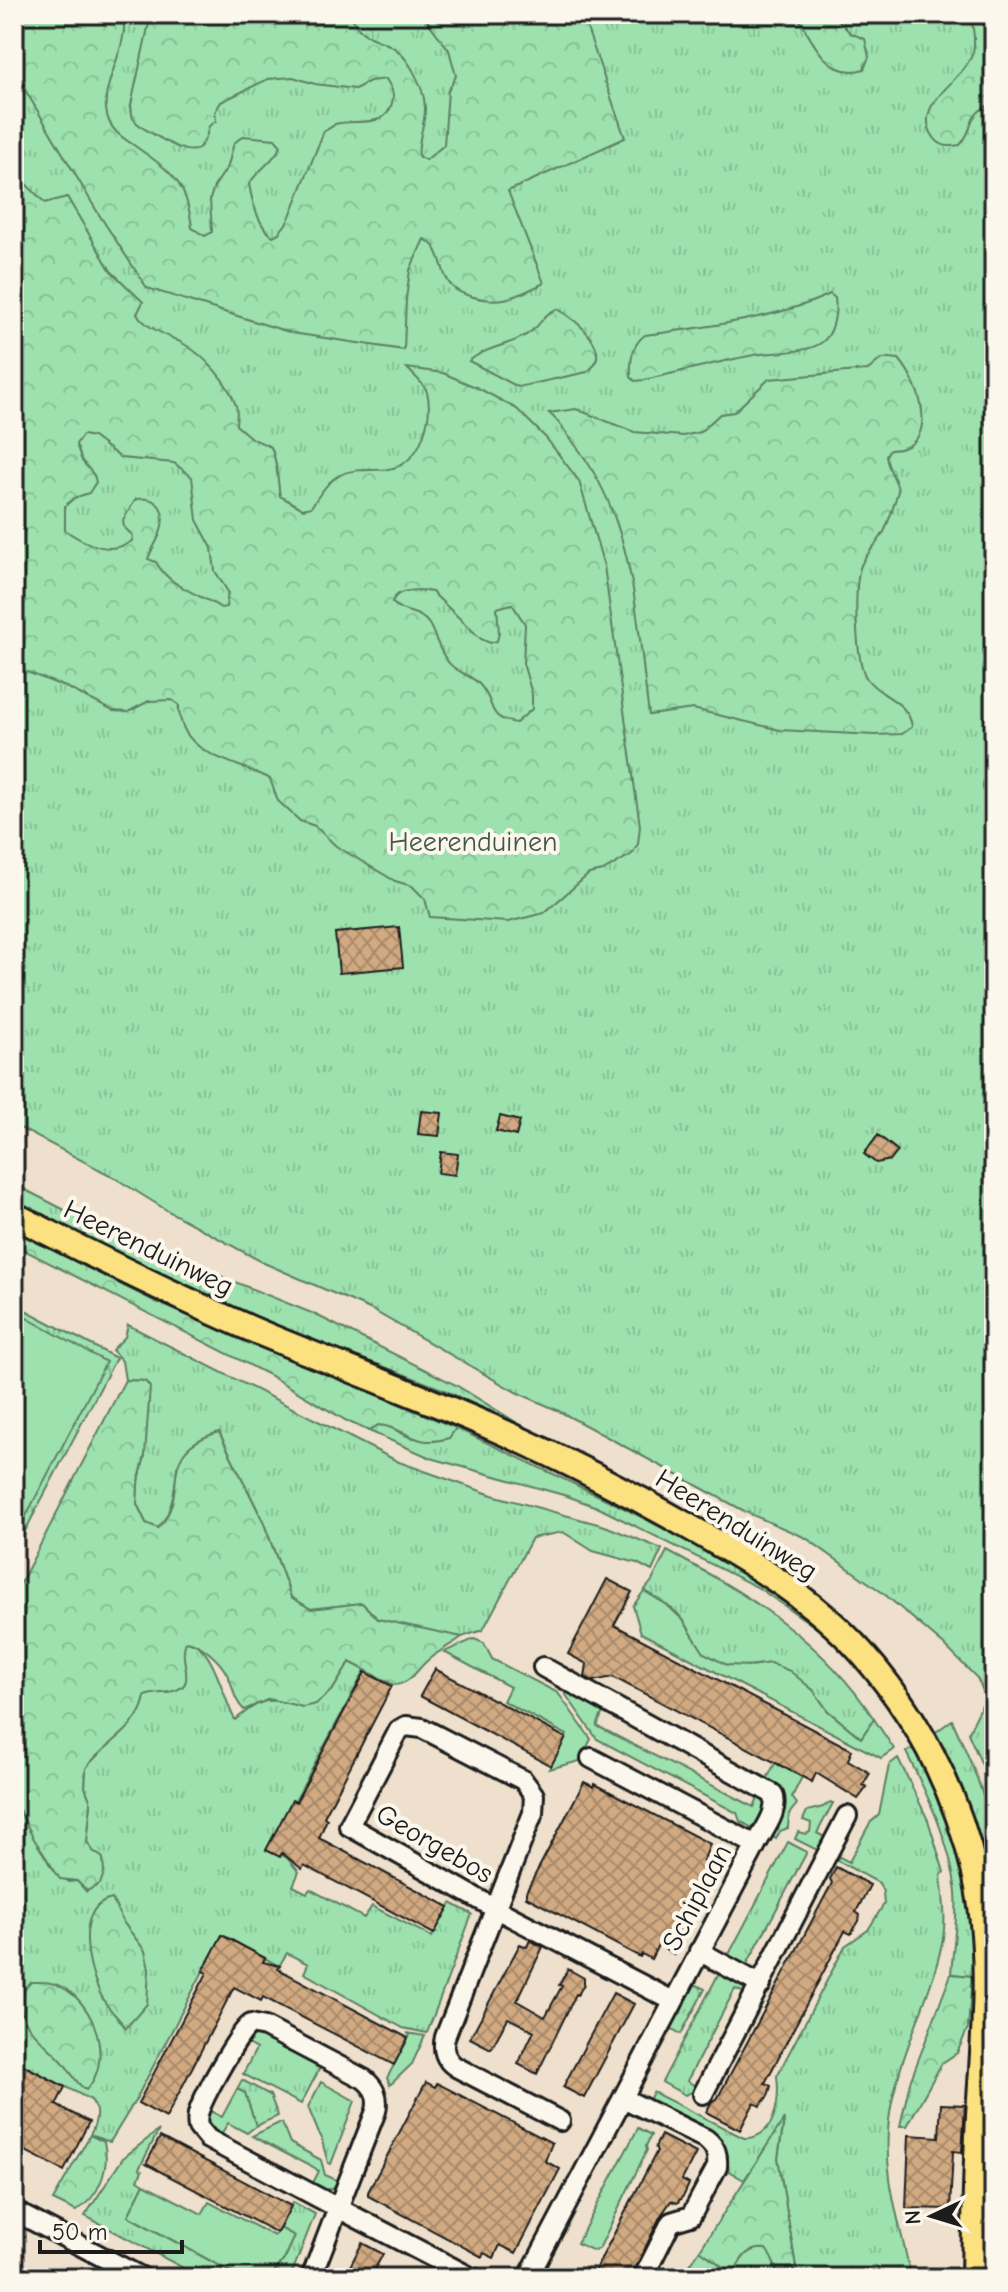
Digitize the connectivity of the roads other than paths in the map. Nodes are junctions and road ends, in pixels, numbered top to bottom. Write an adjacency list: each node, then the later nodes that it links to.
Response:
1 (14, 1215): 20 (main road, Heerenduinweg)
2 (543, 1667): 5 (street)
3 (591, 1758): 5 (street, Schiplaan)
4 (847, 1816): 8 (street)
5 (756, 1845): 7 (street, Schiplaan)
6 (496, 1909): 6 (street, Georgebos); 9 (street, Georgebos); 12 (street)
7 (699, 1951): 8 (street); 9 (street, Schiplaan)
8 (761, 1985): 10 (street)
9 (673, 2001): 11 (street, Schiplaan)
10 (703, 2094)
11 (623, 2098): 18 (street, Schiplaan); 19 (street)
12 (560, 2121)
13 (338, 2208): 13 (street); 16 (street); 17 (street)
14 (16, 2217): 15 (street)
15 (143, 2278)
16 (311, 2278)
17 (472, 2278)
18 (528, 2278)
19 (643, 2278)
20 (974, 2278)

